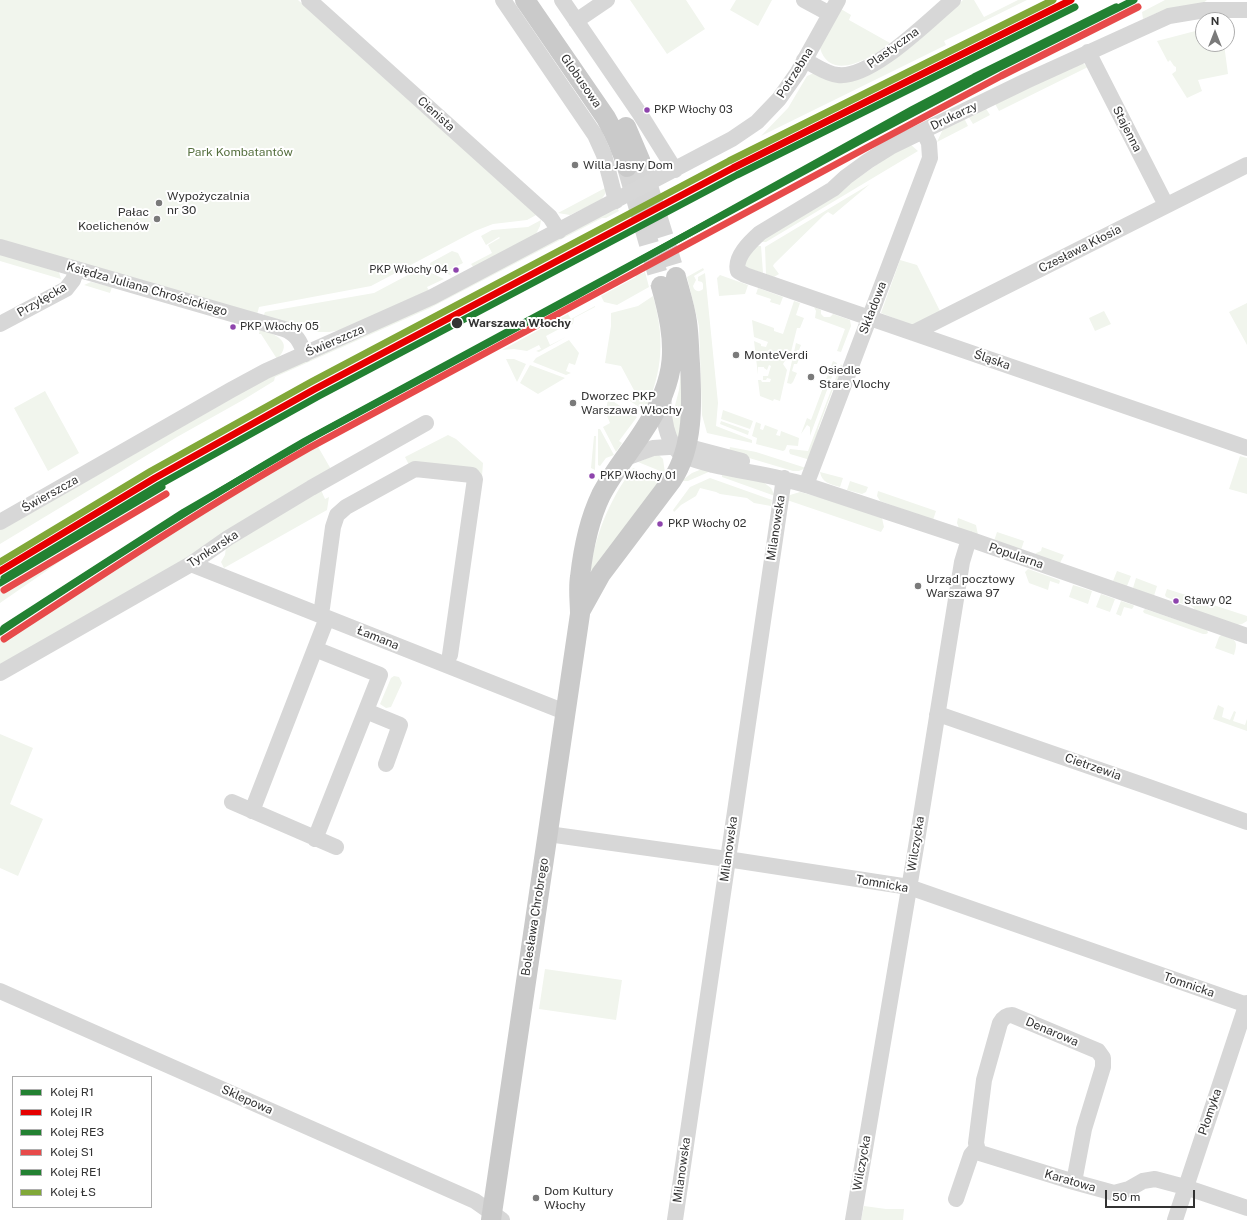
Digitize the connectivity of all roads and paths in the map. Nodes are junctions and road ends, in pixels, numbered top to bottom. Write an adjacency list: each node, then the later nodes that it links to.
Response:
1 (309, 0): 20 (street, Cienista)
2 (503, 0): 18 (street)
3 (525, 0): 4 (main road, Globusowa)
4 (539, 0)
5 (562, 0): 12 (street)
6 (607, 0): 12 (street)
7 (804, 0): 11 (street)
8 (838, 0): 11 (street, Potrzebna)
9 (953, 0): 14 (street, Plastyczna)
10 (1247, 10): 13 (street, Drukarzy)
11 (830, 14): 14 (street, Potrzebna)
12 (576, 21): 17 (street)
13 (1088, 52): 15 (street, Drukarzy); 19 (street, Stajenna)
14 (804, 60): 17 (street, Potrzebna)
15 (923, 131): 23 (street, Drukarzy); 24 (street, Składowa)
16 (1247, 165): 19 (street, Czesława Kłosia)
17 (676, 170): 18 (street, Świerszcza)
18 (616, 201): 20 (street, Świerszcza)
19 (1166, 206): 26 (street, Czesława Kłosia)
20 (559, 231): 27 (street, Świerszcza)
21 (0, 247): 22 (street, Księdza Juliana Chrościckiego)
22 (77, 269): 25 (street, Przyłęcka); 27 (street, Księdza Juliana Chrościckiego)
23 (738, 271): 24 (street, Śląska)
24 (870, 318): 26 (street, Śląska); 34 (street, Składowa)
25 (0, 324)
26 (913, 334): 30 (street, Śląska)
27 (305, 354): 35 (street, Świerszcza)
28 (665, 393): 31 (street); 31 (main road, Bolesława Chrobrego); 32 (main road, Bolesława Chrobrego)
29 (426, 423): 37 (street, Tynkarska)
30 (1247, 448)
31 (681, 450): 32 (street, Popularna); 33 (street, Popularna); 39 (main road, Bolesława Chrobrego)
32 (623, 459): 39 (main road, Bolesława Chrobrego)
33 (784, 478): 34 (street, Popularna); 54 (street, Milanowska)
34 (806, 485): 36 (street, Popularna)
35 (0, 522)
36 (969, 539): 40 (street, Popularna); 46 (street, Wilczycka)
37 (191, 564): 38 (street, Łamana); 43 (street, Tynkarska)
38 (325, 613): 41 (street); 42 (street); 45 (street, Łamana)
39 (580, 614): 45 (main road, Bolesława Chrobrego)
40 (1247, 636)
41 (315, 649): 44 (street); 49 (street)
42 (450, 655)
43 (0, 673)
44 (366, 711): 47 (street); 52 (street)
45 (565, 712): 51 (main road, Bolesława Chrobrego)
46 (937, 715): 50 (street, Cietrzewia); 55 (street, Wilczycka)
47 (386, 764)
48 (232, 802): 49 (street)
49 (252, 811): 52 (street)
50 (1247, 822)
51 (548, 834): 54 (street, Tomnicka); 63 (main road, Bolesława Chrobrego)
52 (315, 839): 53 (street)
53 (336, 847)
54 (728, 859): 55 (street, Tomnicka); 64 (street, Milanowska)
55 (909, 887): 57 (street, Tomnicka); 65 (street, Wilczycka)
56 (0, 991): 63 (street, Sklepowa)
57 (1247, 1005): 60 (street, Płomyka)
58 (980, 1152): 59 (street, Karatowa); 59 (street, Denarowa); 61 (street, Denarowa)
59 (1074, 1182): 60 (street, Karatowa)
60 (1185, 1187): 62 (street, Karatowa); 66 (street, Płomyka)
61 (956, 1199)
62 (1247, 1208)
63 (495, 1218)
64 (674, 1220)
65 (852, 1220)
66 (1175, 1220)

